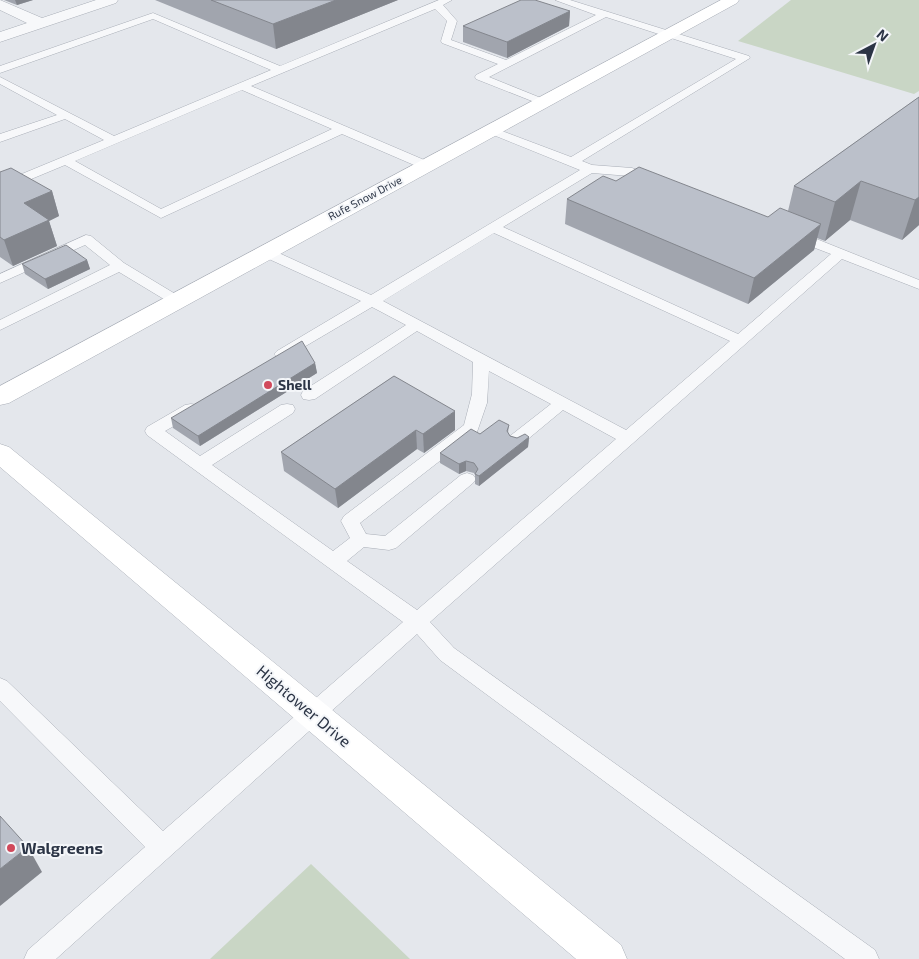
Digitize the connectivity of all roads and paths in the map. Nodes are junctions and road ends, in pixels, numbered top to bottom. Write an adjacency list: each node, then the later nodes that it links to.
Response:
1 (111, 0): 7 (street)
2 (560, 0): 6 (lane)
3 (732, 0): 8 (main road, Rufe Snow Drive)
4 (442, 2): 10 (lane); 12 (lane)
5 (0, 4): 7 (street)
6 (605, 14): 8 (lane); 10 (lane)
7 (40, 24): 9 (street)
8 (667, 34): 15 (main road, Rufe Snow Drive); 22 (lane)
9 (0, 37)
10 (507, 64): 15 (lane)
11 (0, 70): 12 (lane)
12 (280, 70): 14 (lane)
13 (0, 80): 16 (lane)
14 (241, 86): 17 (lane); 20 (lane)
15 (542, 102): 18 (main road, Rufe Snow Drive)
16 (67, 115): 19 (lane); 20 (lane)
17 (342, 129): 21 (lane); 23 (lane)
18 (490, 130): 22 (lane); 23 (main road, Rufe Snow Drive)
19 (0, 138)
20 (113, 140): 21 (lane)
21 (65, 160): 26 (lane)
22 (572, 162): 24 (lane)
23 (425, 165): 29 (main road, Rufe Snow Drive)
24 (590, 169): 25 (lane); 27 (lane)
25 (668, 186)
26 (0, 188)
27 (494, 228): 35 (lane); 38 (lane)
28 (776, 228): 30 (lane)
29 (266, 252): 34 (main road, Rufe Snow Drive); 35 (lane)
30 (840, 253): 33 (lane); 38 (lane)
31 (120, 266): 32 (lane); 34 (lane); 37 (lane)
32 (0, 279)
33 (919, 285)
34 (177, 301): 48 (main road, Rufe Snow Drive)
35 (372, 301): 36 (lane); 43 (lane)
36 (417, 325): 40 (lane); 42 (lane)
37 (0, 326)
38 (740, 340): 52 (lane)
39 (362, 343): 40 (lane)
40 (377, 351): 44 (lane)
41 (343, 356): 44 (lane)
42 (481, 360): 49 (lane); 57 (lane)
43 (266, 364)
44 (357, 364): 46 (lane)
45 (316, 373): 46 (lane)
46 (330, 382): 47 (lane)
47 (306, 391)
48 (0, 397)
49 (562, 403): 52 (lane); 53 (lane)
50 (202, 404): 55 (lane)
51 (287, 409): 55 (lane)
52 (627, 438): 59 (lane)
53 (516, 440)
54 (0, 453): 61 (main road, Hightower Drive)
55 (199, 465): 58 (lane)
56 (466, 479): 57 (lane)
57 (360, 540): 58 (lane)
58 (334, 561): 59 (lane)
59 (417, 621): 61 (lane); 65 (lane)
60 (0, 687): 62 (lane)
61 (312, 713): 62 (lane); 64 (main road, Hightower Drive)
62 (162, 847): 63 (lane)
63 (37, 959)
64 (607, 959)
65 (866, 959)

